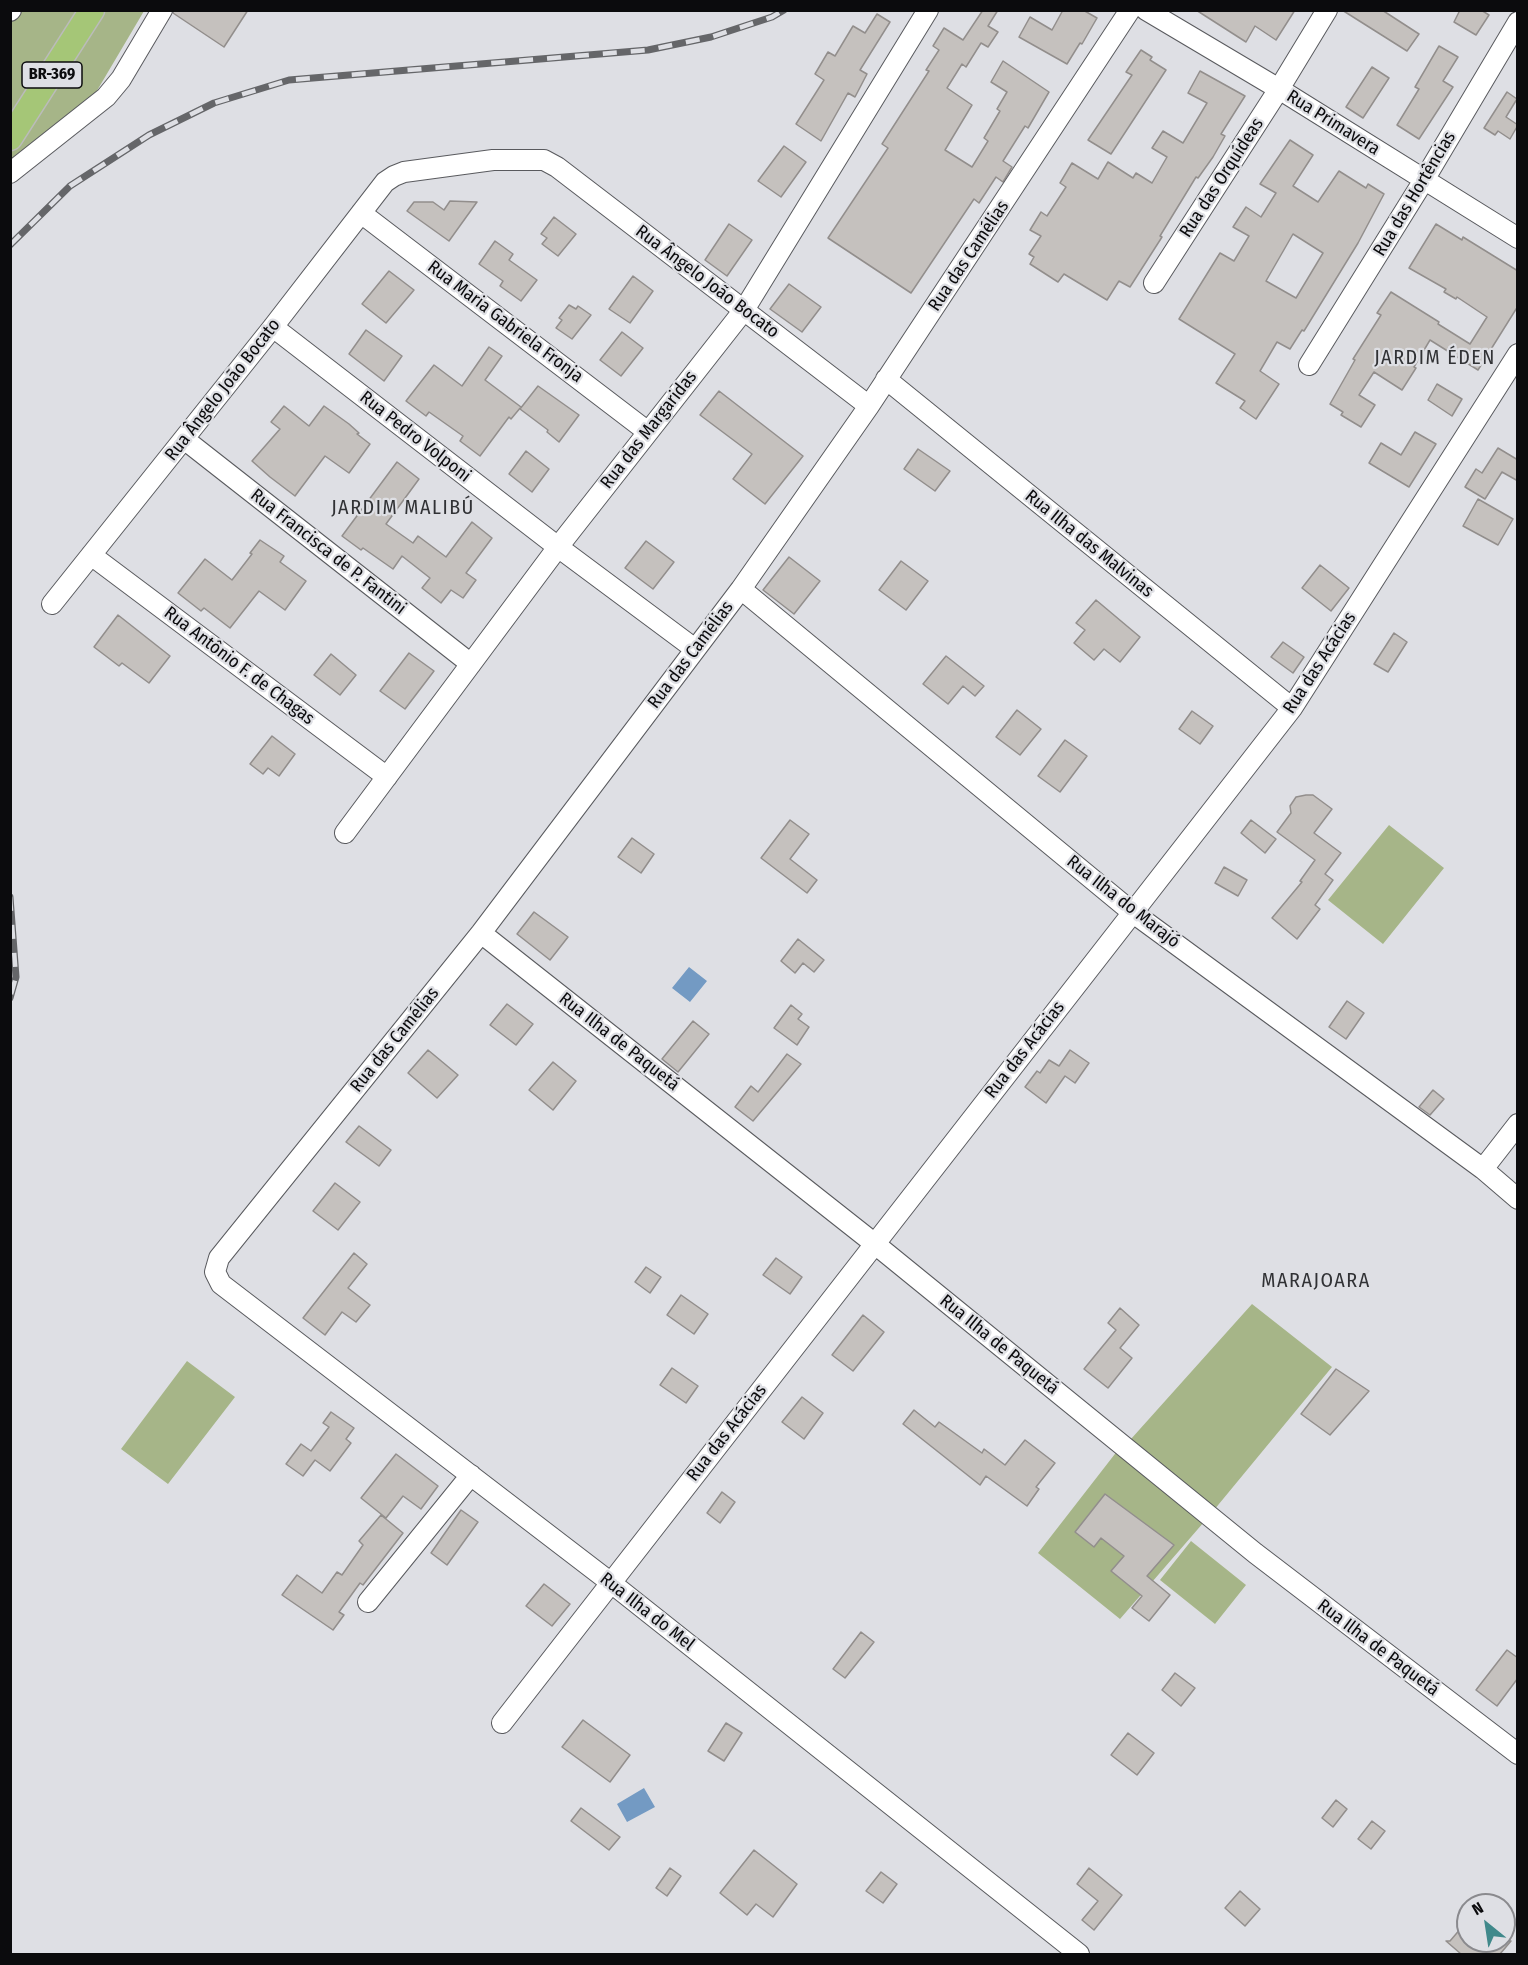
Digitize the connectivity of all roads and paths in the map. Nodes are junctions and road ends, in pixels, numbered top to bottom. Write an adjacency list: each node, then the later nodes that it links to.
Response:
1 (92, 10): 9 (main road, BR-369)
2 (162, 10): 10 (street)
3 (928, 10): 15 (street, Rua das Margaridas)
4 (1130, 10): 19 (street, Rua das Camélias)
5 (1146, 10): 8 (street, Rua Primavera)
6 (1327, 10): 8 (street, Rua das Orquídeas)
7 (1518, 22): 11 (street, Rua das Hortências)
8 (1279, 89): 11 (street, Rua Primavera); 14 (street, Rua das Orquídeas)
9 (10, 138)
10 (10, 173)
11 (1424, 180): 13 (street, Rua Primavera); 18 (street, Rua das Hortências)
12 (361, 213): 15 (street, Rua Ângelo João Bocato); 16 (street, Rua Ângelo João Bocato); 21 (street, Rua Maria Gabriela Fronja)
13 (1518, 238)
14 (1154, 283)
15 (744, 310): 20 (street, Rua Ângelo João Bocato); 21 (street, Rua das Margaridas)
16 (273, 327): 22 (street, Rua Ângelo João Bocato); 23 (street, Rua Pedro Volponi)
17 (1518, 354): 29 (street, Rua das Acácias)
18 (1309, 365)
19 (886, 379): 20 (street, Rua das Camélias); 29 (street, Rua Ilha das Malvinas)
20 (869, 405): 25 (street, Rua das Camélias)
21 (648, 432): 23 (street, Rua das Margaridas)
22 (184, 440): 24 (street, Rua Ângelo João Bocato); 28 (street, Rua Francisca de P. Fantini)
23 (558, 547): 27 (street, Rua Pedro Volponi); 28 (street, Rua das Margaridas)
24 (91, 555): 26 (street, Rua Ângelo João Bocato); 30 (street, Rua Antônio F. de Chagas)
25 (741, 589): 27 (street, Rua das Camélias); 32 (street, Rua Ilha do Marajó)
26 (52, 604)
27 (696, 649): 33 (street, Rua das Camélias)
28 (471, 664): 30 (street, Rua das Margaridas)
29 (1292, 708): 32 (street, Rua das Acácias)
30 (387, 777): 31 (street, Rua das Margaridas)
31 (345, 833)
32 (1132, 912): 35 (street, Rua Ilha do Marajó); 37 (street, Rua das Acácias)
33 (481, 933): 37 (street, Rua Ilha de Paquetá); 38 (street, Rua das Camélias)
34 (1518, 1124): 35 (street)
35 (1483, 1169): 36 (street, Rua Ilha do Marajó)
36 (1518, 1199)
37 (875, 1244): 40 (street, Rua das Acácias); 43 (street, Rua Ilha de Paquetá)
38 (215, 1272): 39 (street, Rua Ilha do Mel)
39 (471, 1475): 40 (street, Rua Ilha do Mel); 41 (street)
40 (610, 1582): 42 (street, Rua das Acácias); 44 (street, Rua Ilha do Mel)
41 (368, 1602)
42 (501, 1723)
43 (1518, 1754)
44 (1079, 1954)

